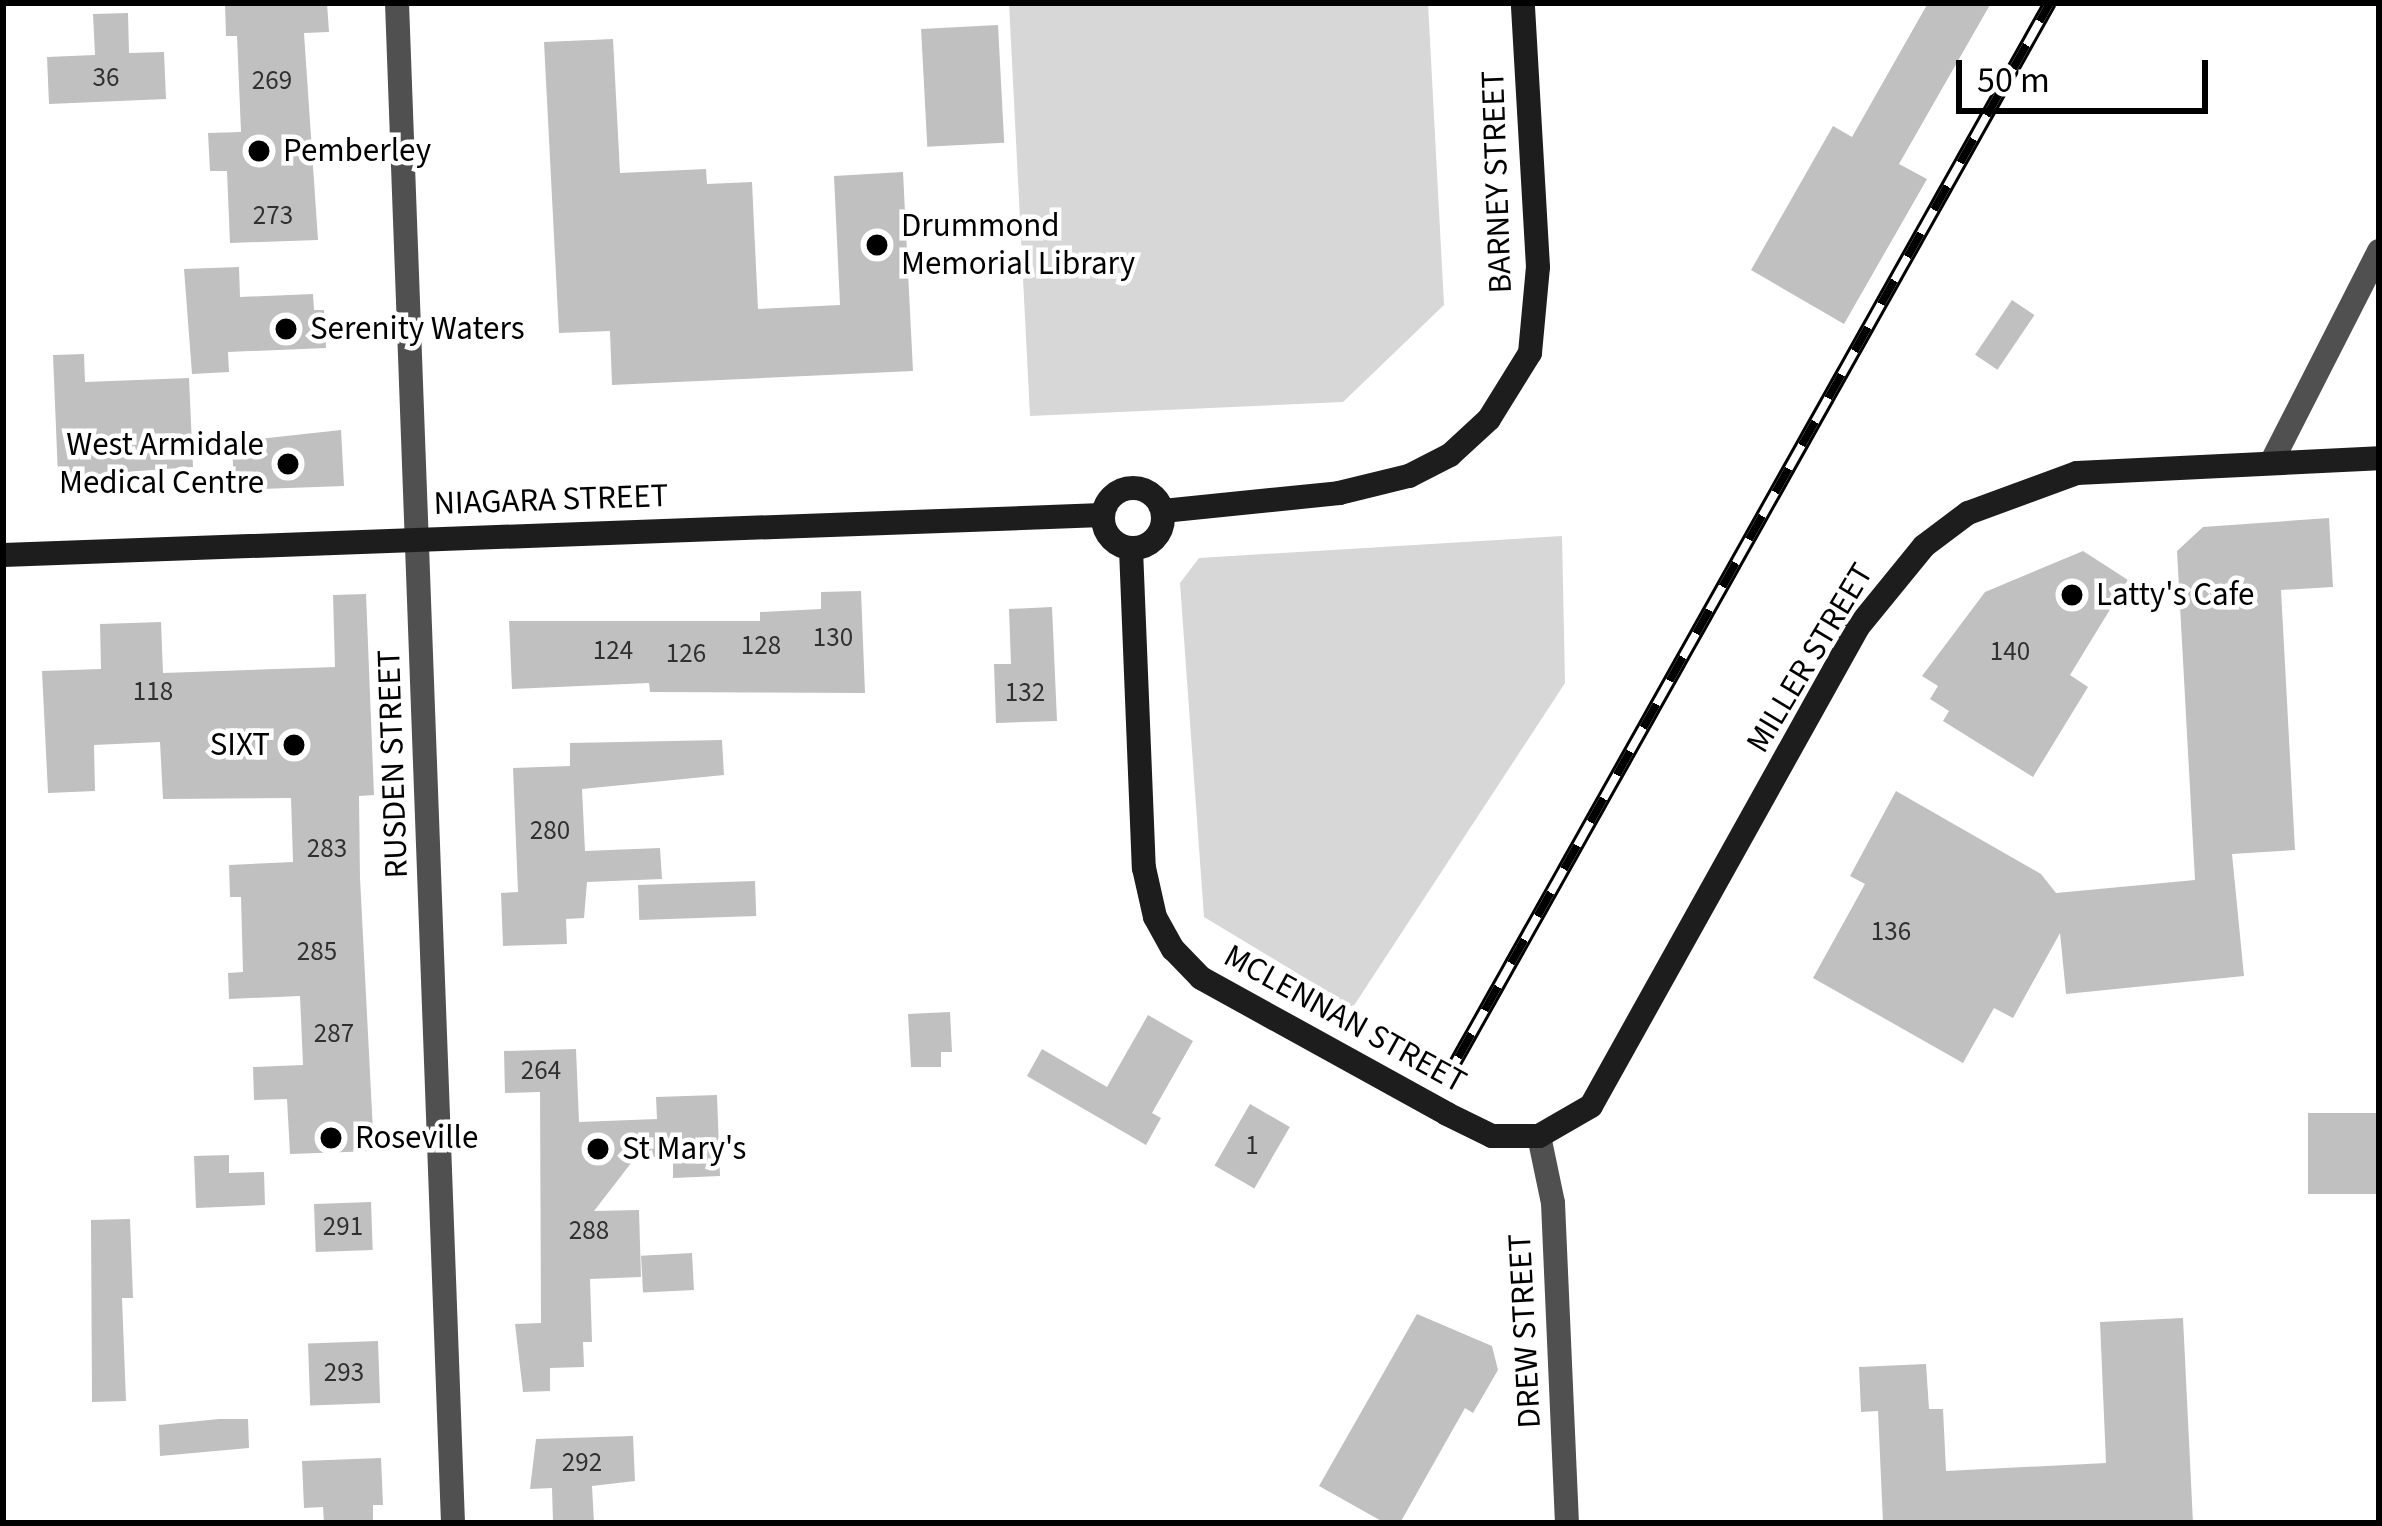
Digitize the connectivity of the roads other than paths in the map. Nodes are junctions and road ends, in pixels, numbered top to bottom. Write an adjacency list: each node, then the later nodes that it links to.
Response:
1 (397, 3): 9 (street, RUSDEN STREET)
2 (1523, 3): 4 (street, BARNEY STREET)
3 (2379, 251): 6 (street)
4 (1489, 419): 7 (street, NIAGARA STREET)
5 (2379, 458): 6 (street, MILLER STREET)
6 (2271, 463): 12 (street, MILLER STREET)
7 (1162, 512): 8 (street, NIAGARA STREET); 10 (street)
8 (1102, 515): 9 (street, NIAGARA STREET); 10 (street)
9 (417, 537): 11 (street, NIAGARA STREET); 13 (street, RUSDEN STREET)
10 (1131, 549): 12 (street, MCLENNAN STREET)
11 (3, 555)
12 (1539, 1136): 14 (street, DREW STREET)
13 (453, 1523)
14 (1567, 1523)

